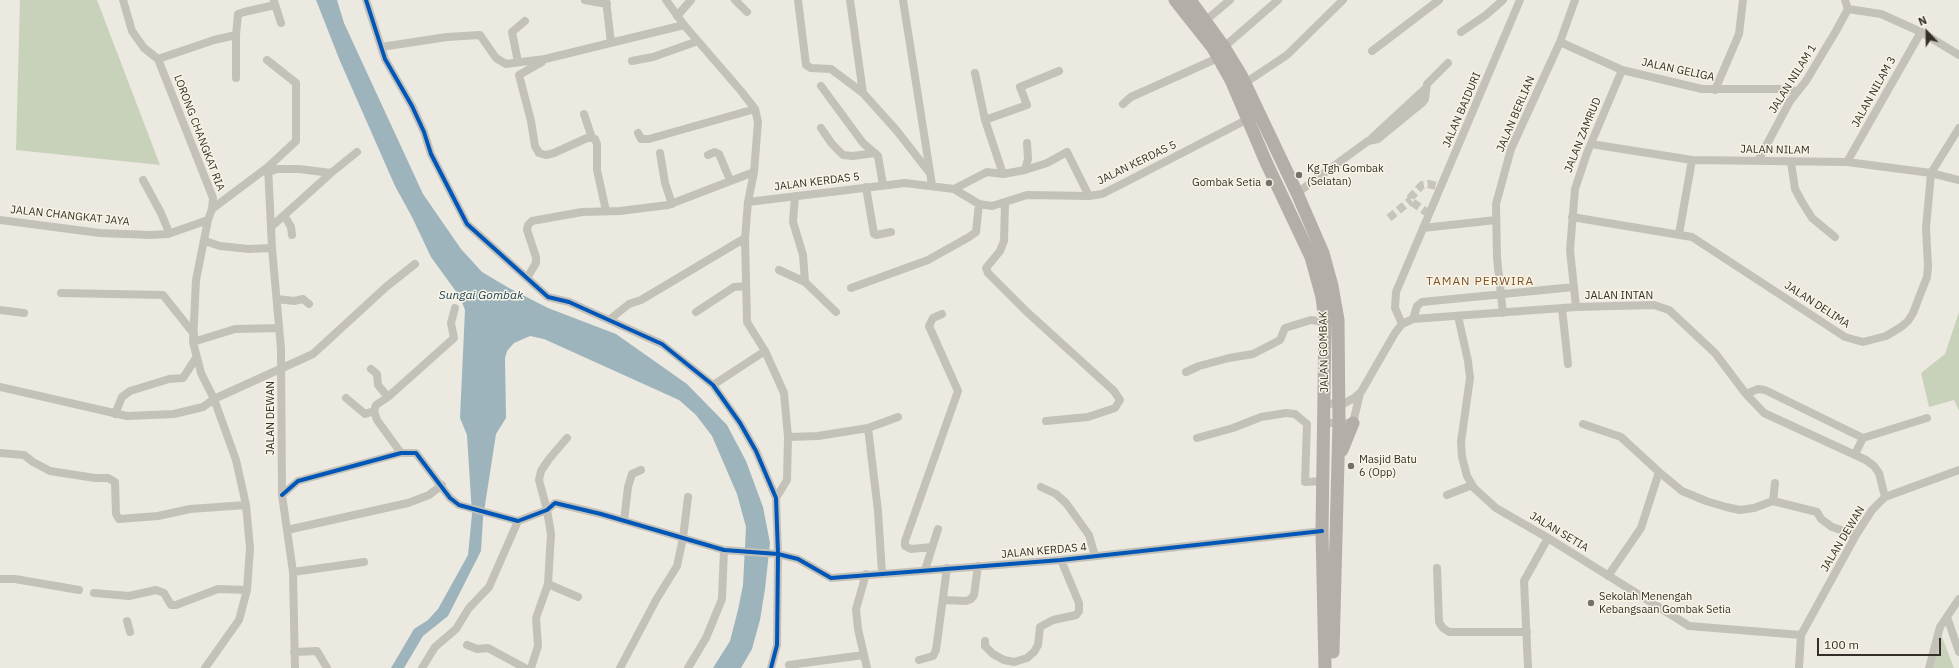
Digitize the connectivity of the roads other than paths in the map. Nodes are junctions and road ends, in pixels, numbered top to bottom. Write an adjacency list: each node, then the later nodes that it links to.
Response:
1 (123, 0): 40 (street, LORONG CHANGKAT RIA)
2 (366, 0): 36 (street)
3 (585, 0): 21 (street)
4 (666, 0): 25 (street)
5 (691, 0): 25 (street)
6 (735, 0): 24 (street)
7 (798, 0): 54 (street)
8 (850, 0): 54 (street)
9 (903, 0): 78 (street)
10 (1175, 0): 38 (main road, JALAN GOMBAK)
11 (1190, 0): 27 (main road, JALAN GOMBAK)
12 (1230, 0): 27 (street)
13 (1278, 0): 38 (street)
14 (1343, 0): 50 (street)
15 (1440, 0): 37 (street)
16 (1503, 0): 30 (street)
17 (1520, 0): 103 (street, JALAN BAIDURI)
18 (1575, 0): 34 (street, JALAN BERLIAN)
19 (1743, 0): 52 (street)
20 (1845, 0): 23 (street)
21 (607, 2): 35 (street)
22 (274, 3): 28 (street); 32 (street)
23 (1848, 9): 31 (street); 53 (street, JALAN NILAM 1)
24 (747, 12)
25 (677, 16): 29 (street)
26 (525, 21): 44 (street)
27 (1205, 21): 38 (main road, JALAN GOMBAK)
28 (281, 23)
29 (684, 25): 33 (street); 35 (street)
30 (1462, 32)
31 (1921, 32): 39 (street); 73 (street, JALAN NILAM 3)
32 (236, 35): 40 (street); 49 (street)
33 (698, 42): 43 (street); 56 (street)
34 (1560, 42): 46 (street, JALAN GELIGA); 101 (street, JALAN BERLIAN)
35 (611, 43): 42 (street)
36 (381, 47): 44 (street); 114 (street)
37 (1372, 51)
38 (1221, 52): 50 (main road, JALAN GOMBAK); 55 (street); 58 (main road, JALAN GOMBAK)
39 (1959, 55)
40 (158, 59): 95 (street, LORONG CHANGKAT RIA)
41 (267, 60): 74 (street)
42 (545, 60): 44 (street); 63 (street)
43 (632, 61)
44 (518, 62)
45 (1448, 63): 88 (street)
46 (1622, 70): 52 (street, JALAN GELIGA); 65 (street, JALAN ZAMRUD)
47 (1059, 71): 59 (street)
48 (976, 73): 59 (street)
49 (236, 78)
50 (1244, 83): 88 (main road, JALAN GOMBAK)
51 (821, 86): 67 (street)
52 (1715, 90): 53 (street, JALAN GELIGA)
53 (1797, 91): 71 (street, JALAN NILAM 1)
54 (863, 93): 78 (street)
55 (1122, 104)
56 (755, 109): 62 (street); 77 (street)
57 (584, 114): 63 (street)
58 (1248, 119): 90 (street, JALAN KERDAS 5); 135 (main road, JALAN GOMBAK)
59 (985, 120): 80 (street)
60 (821, 128): 67 (street)
61 (1959, 128): 79 (street)
62 (638, 133)
63 (592, 138): 96 (street)
64 (1027, 143): 75 (street)
65 (1591, 144): 70 (street, JALAN NILAM); 98 (street, JALAN ZAMRUD)
66 (357, 152): 76 (street)
67 (875, 152): 84 (street)
68 (660, 153): 93 (street)
69 (708, 155): 82 (street)
70 (1692, 160): 71 (street, JALAN NILAM); 107 (street)
71 (1758, 161): 72 (street, JALAN NILAM)
72 (1791, 162): 73 (street, JALAN NILAM); 108 (street)
73 (1847, 162): 79 (street, JALAN NILAM)
74 (268, 169): 76 (street); 95 (street); 102 (street, JALAN DEWAN)
75 (1025, 170): 80 (street); 90 (street)
76 (330, 172): 97 (street)
77 (754, 172): 82 (street); 91 (street)
78 (929, 172): 85 (street)
79 (1931, 173): 83 (street, JALAN NILAM); 107 (street, JALAN DELIMA)
80 (1003, 174): 87 (street)
81 (143, 180): 105 (street)
82 (730, 180): 93 (street)
83 (1959, 180)
84 (883, 185): 85 (street, JALAN KERDAS 5); 86 (street, JALAN KERDAS 5)
85 (932, 185): 87 (street, JALAN KERDAS 5)
86 (866, 187): 89 (street, JALAN KERDAS 5); 104 (street)
87 (954, 189): 94 (street, JALAN KERDAS 5)
88 (1297, 193): 153 (main road, JALAN GOMBAK)
89 (795, 196): 91 (street, JALAN KERDAS 5); 115 (street)
90 (1089, 196): 92 (street, JALAN KERDAS 5)
91 (748, 202): 109 (street)
92 (1005, 203): 94 (street, JALAN KERDAS 5); 158 (street)
93 (672, 204): 96 (street)
94 (979, 204): 118 (street)
95 (212, 209): 100 (street, LORONG CHANGKAT RIA)
96 (606, 211): 114 (street)
97 (284, 214): 102 (street); 106 (street)
98 (1572, 218): 107 (street, JALAN DELIMA); 117 (street, JALAN ZAMRUD)
99 (0, 220): 105 (street, JALAN CHANGKAT JAYA)
100 (208, 220): 105 (street, JALAN CHANGKAT JAYA); 110 (street, LORONG CHANGKAT RIA)
101 (1496, 220): 103 (street); 120 (street, JALAN BERLIAN)
102 (271, 227): 111 (street, JALAN DEWAN)
103 (1423, 228): 136 (street, JALAN BAIDURI)
104 (890, 232)
105 (168, 234)
106 (292, 234)
107 (1679, 234)
108 (1836, 237)
109 (745, 238): 116 (street); 134 (street)
110 (205, 241): 111 (street); 138 (street, LORONG CHANGKAT RIA)
111 (272, 248): 121 (street, JALAN DEWAN)
112 (415, 264): 142 (street)
113 (779, 270): 115 (street)
114 (527, 278): 134 (street)
115 (805, 282): 128 (street)
116 (746, 286): 127 (street); 139 (street)
117 (1574, 287): 120 (street); 123 (street, JALAN ZAMRUD)
118 (851, 288)
119 (60, 293): 138 (street, LORONG CHANGKAT RIA)
120 (1501, 294): 130 (street, JALAN BERLIAN); 133 (street)
121 (277, 299): 122 (street); 137 (street, JALAN DEWAN)
122 (309, 304)
123 (1576, 307): 125 (street, JALAN INTAN); 148 (street, JALAN INTAN)
124 (456, 308): 149 (street)
125 (1562, 308): 130 (street, JALAN INTAN); 141 (street)
126 (0, 310): 129 (street)
127 (696, 312)
128 (836, 312)
129 (24, 313)
130 (1503, 313): 132 (street, JALAN INTAN)
131 (942, 314): 196 (street)
132 (1458, 316): 133 (street, JALAN INTAN); 178 (street, JALAN SETIA)
133 (1413, 319): 136 (street, JALAN INTAN)
134 (609, 320): 145 (street)
135 (1325, 322): 144 (street); 152 (main road, JALAN GOMBAK)
136 (1402, 324): 147 (street)
137 (279, 328): 138 (street); 142 (street, JALAN DEWAN)
138 (193, 338): 140 (street, LORONG CHANGKAT RIA)
139 (765, 351): 145 (street); 164 (street)
140 (196, 358): 150 (street, LORONG CHANGKAT RIA); 155 (street)
141 (1568, 364)
142 (282, 369): 150 (street); 181 (street, JALAN DEWAN)
143 (371, 369): 149 (street)
144 (1186, 372)
145 (713, 385): 184 (street)
146 (0, 387): 155 (street)
147 (1360, 392): 153 (street); 161 (street)
148 (1746, 394): 167 (street); 170 (street, JALAN INTAN)
149 (388, 397): 154 (street)
150 (214, 398): 155 (street); 186 (street, LORONG CHANGKAT RIA)
151 (346, 398): 154 (street)
152 (1325, 404): 153 (street); 159 (main road, JALAN GOMBAK)
153 (1339, 404): 160 (main road, JALAN GOMBAK)
154 (374, 411): 169 (street)
155 (115, 414)
156 (898, 417): 163 (street)
157 (1926, 418): 167 (street)
158 (1046, 421)
159 (1325, 422): 160 (street); 175 (main road, JALAN GOMBAK)
160 (1339, 423): 161 (street); 171 (main road, JALAN GOMBAK)
161 (1353, 423): 171 (main road)
162 (1583, 424): 174 (street)
163 (868, 428): 164 (street); 207 (street)
164 (788, 437): 184 (street)
165 (567, 438): 187 (street)
166 (1197, 438): 175 (street)
167 (1863, 438): 170 (street)
168 (0, 453): 186 (street)
169 (401, 453): 177 (street); 181 (street)
170 (1855, 454): 183 (street, JALAN INTAN)
171 (1338, 460): 241 (main road, JALAN GOMBAK)
172 (641, 470): 189 (street)
173 (1959, 470): 183 (street, JALAN DEWAN)
174 (1659, 472): 185 (street); 209 (street)
175 (1324, 481): 192 (main road, JALAN GOMBAK)
176 (1775, 483): 185 (street)
177 (442, 485): 188 (street); 191 (street)
178 (1472, 485): 180 (street); 195 (street, JALAN SETIA)
179 (1041, 487): 199 (street)
180 (1447, 495)
181 (282, 496): 191 (street, JALAN DEWAN)
182 (688, 497): 194 (street)
183 (1885, 497): 193 (street, JALAN DEWAN)
184 (776, 498): 198 (street)
185 (1773, 501): 193 (street)
186 (246, 506): 213 (street, LORONG CHANGKAT RIA)
187 (547, 510): 188 (street); 189 (street, JALAN KERDAS 4); 211 (street)
188 (518, 521): 233 (street)
189 (624, 521): 194 (street, JALAN KERDAS 4)
190 (938, 529): 196 (street)
191 (287, 530): 206 (street, JALAN DEWAN)
192 (1322, 531): 199 (street, JALAN KERDAS 4); 240 (main road, JALAN GOMBAK)
193 (1856, 535): 222 (street, JALAN DEWAN)
194 (683, 538): 197 (street, JALAN KERDAS 4); 236 (street)
195 (1548, 538): 209 (street, JALAN SETIA); 221 (street)
196 (932, 548): 205 (street)
197 (724, 550): 198 (street, JALAN KERDAS 4); 237 (street)
198 (775, 554): 208 (street, JALAN KERDAS 4); 238 (street)
199 (1095, 556): 200 (street, JALAN KERDAS 4)
200 (1061, 560): 202 (street, JALAN KERDAS 4); 223 (street)
201 (364, 562): 206 (street)
202 (978, 566): 203 (street, JALAN KERDAS 4); 217 (street)
203 (947, 568): 205 (street, JALAN KERDAS 4); 217 (street)
204 (1436, 568): 221 (street)
205 (925, 570): 207 (street, JALAN KERDAS 4)
206 (293, 572): 225 (street, JALAN DEWAN)
207 (882, 573): 208 (street, JALAN KERDAS 4)
208 (866, 574): 227 (street)
209 (1608, 576): 222 (street, JALAN SETIA)
210 (0, 579): 212 (street)
211 (548, 584): 215 (street); 235 (street)
212 (79, 590)
213 (247, 590): 214 (street); 230 (street, LORONG CHANGKAT RIA)
214 (94, 593)
215 (578, 597)
216 (1959, 599): 218 (street)
217 (943, 600): 228 (street)
218 (1947, 618): 226 (street); 244 (street)
219 (127, 621): 220 (street)
220 (130, 632)
221 (1527, 632): 242 (street)
222 (1801, 635): 243 (street, JALAN DEWAN)
223 (985, 641)
224 (467, 645): 234 (street)
225 (294, 652): 231 (street, JALAN DEWAN); 232 (street)
226 (1959, 652)
227 (864, 655): 229 (street); 239 (street)
228 (919, 660)
229 (789, 665)
230 (205, 668)
231 (295, 668)
232 (327, 668)
233 (422, 668)
234 (525, 668)
235 (531, 668)
236 (620, 668)
237 (688, 668)
238 (771, 668)
239 (867, 668)
240 (1325, 668)
241 (1334, 668)
242 (1528, 668)
243 (1798, 668)
244 (1929, 668)

